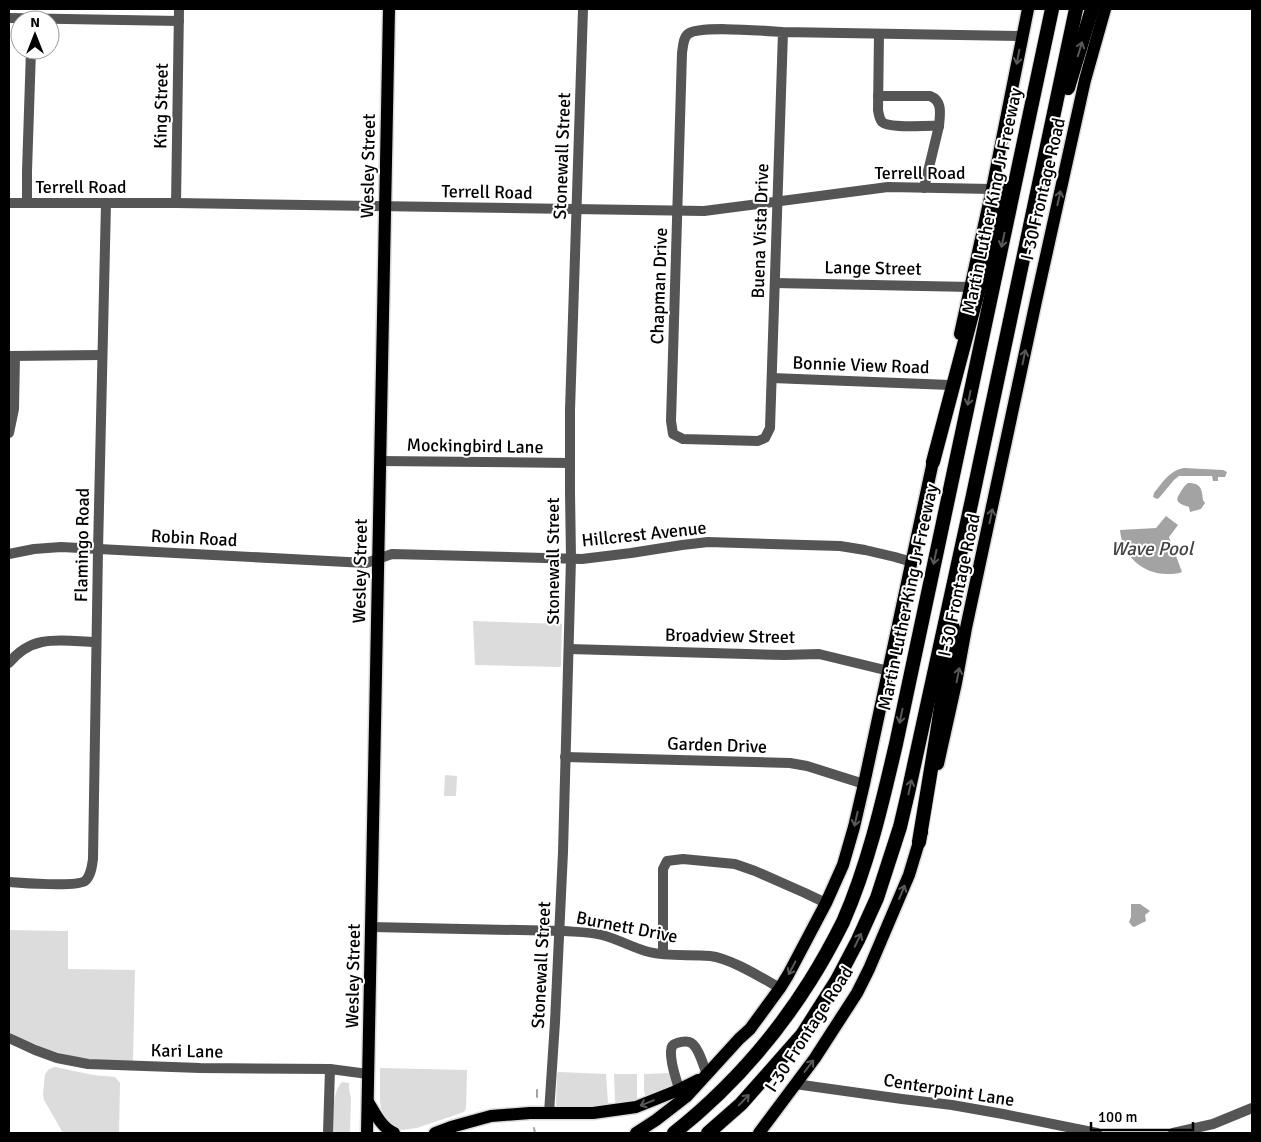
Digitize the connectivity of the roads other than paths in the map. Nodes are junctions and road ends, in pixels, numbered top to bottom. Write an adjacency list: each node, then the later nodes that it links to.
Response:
1 (179, 9): 10 (street, King Street)
2 (388, 9): 26 (main road, Wesley Street)
3 (583, 9): 27 (street, Stonewall Street)
4 (1028, 9): 13 (main road)
5 (1052, 9): 15 (highway, Martin Luther King Jr Freeway)
6 (1076, 9): 18 (highway)
7 (1092, 9): 18 (highway, one-way to 7)
8 (1105, 9): 52 (main road, I-30 Frontage Road, one-way to 8)
9 (60, 17): 10 (street)
10 (179, 21): 25 (street, King Street)
11 (783, 32): 12 (street); 21 (street, Buena Vista Drive); 28 (street, Chapman Drive)
12 (879, 34): 13 (street); 16 (street)
13 (1022, 36): 20 (main road, one-way to 20)
14 (31, 60): 23 (street)
15 (1039, 72): 38 (highway); 73 (highway, Martin Luther King Jr Freeway, one-way to 73)
16 (878, 96): 17 (street); 17 (street)
17 (939, 126): 19 (street)
18 (1040, 179): 40 (highway)
19 (924, 188): 20 (street, Terrell Road); 21 (street, Terrell Road)
20 (992, 189): 30 (main road)
21 (778, 200): 28 (street, Terrell Road); 29 (street, Buena Vista Drive)
22 (9, 202): 23 (street, Terrell Road)
23 (27, 203): 24 (street, Terrell Road)
24 (106, 203): 25 (street, Terrell Road); 31 (street, Flamingo Road)
25 (176, 203): 26 (street, Terrell Road)
26 (385, 207): 27 (street, Terrell Road); 37 (main road, Wesley Street)
27 (577, 209): 28 (street, Terrell Road); 39 (street, Stonewall Street)
28 (678, 210): 35 (street, Chapman Drive)
29 (775, 283): 30 (street, Lange Street); 33 (street, Buena Vista Drive)
30 (971, 287): 34 (main road)
31 (102, 355): 32 (street); 41 (street, Flamingo Road)
32 (12, 356): 36 (street)
33 (772, 378): 34 (street, Bonnie View Road); 35 (street, Buena Vista Drive)
34 (950, 385): 38 (main road)
35 (769, 432)
36 (9, 433)
37 (380, 461): 39 (street, Mockingbird Lane); 44 (main road, Wesley Street)
38 (933, 462): 45 (main road)
39 (570, 463): 43 (street, Stonewall Street)
40 (973, 495): 52 (highway); 74 (highway, one-way to 40)
41 (98, 550): 42 (street, Robin Road); 44 (street, Robin Road); 46 (street, Flamingo Road)
42 (9, 554)
43 (571, 558): 44 (street, Hillcrest Avenue); 45 (street, Hillcrest Avenue); 47 (street, Stonewall Street)
44 (378, 559): 55 (main road, Wesley Street)
45 (912, 562): 49 (main road)
46 (96, 642): 48 (street); 53 (street, Flamingo Road)
47 (569, 649): 49 (street, Broadview Street); 50 (street, Stonewall Street)
48 (9, 662)
49 (889, 671): 51 (main road)
50 (565, 757): 51 (street, Garden Drive); 56 (street, Stonewall Street)
51 (864, 784): 54 (main road, one-way to 54)
52 (919, 842): 63 (main road, I-30 Frontage Road, one-way to 52)
53 (9, 882)
54 (826, 903): 57 (street); 58 (main road, one-way to 58)
55 (371, 928): 56 (street, Burnett Drive); 61 (main road, Wesley Street)
56 (559, 931): 57 (street, Burnett Drive); 67 (street, Stonewall Street)
57 (663, 954): 58 (street, Burnett Drive)
58 (780, 988): 62 (main road)
59 (9, 1038): 60 (street, Kari Lane)
60 (330, 1069): 61 (street, Kari Lane); 68 (street)
61 (368, 1074): 65 (main road, Wesley Street)
62 (707, 1075): 64 (main road); 64 (street); 72 (main road)
63 (795, 1084): 75 (main road, I-30 Frontage Road); 76 (street, Centerpoint Lane)
64 (679, 1089): 67 (main road, one-way to 67)
65 (368, 1102): 69 (main road, Wesley Street); 70 (main road)
66 (1252, 1108): 77 (street)
67 (549, 1113): 71 (main road)
68 (328, 1133)
69 (367, 1133)
70 (394, 1133)
71 (435, 1133)
72 (636, 1133)
73 (674, 1133)
74 (708, 1133)
75 (759, 1133)
76 (1097, 1133)
77 (1173, 1133)

